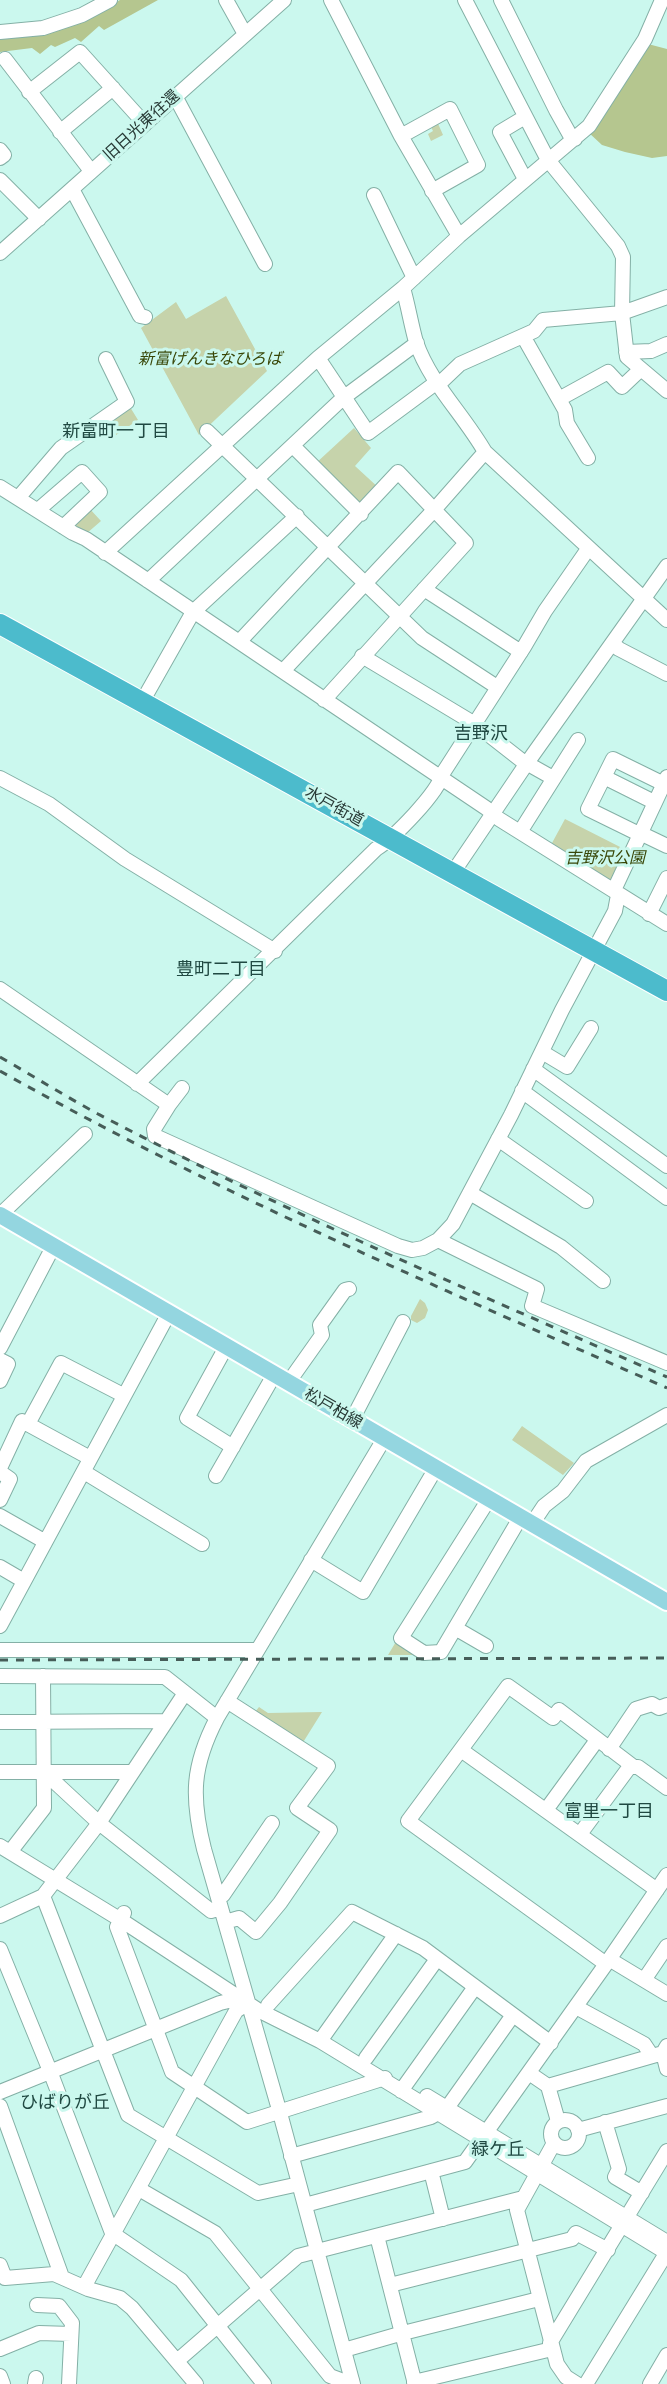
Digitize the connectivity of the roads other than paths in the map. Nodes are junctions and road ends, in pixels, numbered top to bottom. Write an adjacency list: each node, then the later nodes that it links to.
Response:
1 (110, 0): 8 (street)
2 (226, 0): 9 (street)
3 (284, 0): 9 (street, 旧日光東往還)
4 (331, 0): 17 (street)
5 (465, 0): 14 (street)
6 (501, 0): 18 (street)
7 (662, 0): 18 (street)
8 (0, 32)
9 (245, 34): 13 (street, 旧日光東往還)
10 (5, 59): 12 (street)
11 (113, 88): 12 (street); 15 (street); 16 (street)
12 (29, 92): 16 (street)
13 (175, 96): 15 (street, 旧日光東往還); 31 (street)
14 (525, 117): 21 (street); 23 (street)
15 (145, 124): 22 (street, 旧日光東往還)
16 (60, 132): 22 (street)
17 (401, 136): 26 (street); 26 (street)
18 (574, 139): 21 (street)
19 (0, 150): 20 (street)
20 (0, 158)
21 (548, 160): 23 (street); 34 (street)
22 (92, 171): 25 (street, 旧日光東往還)
23 (525, 179): 29 (street)
24 (0, 180): 28 (street)
25 (72, 189): 28 (street, 旧日光東往還); 35 (street)
26 (432, 191): 29 (street)
27 (374, 195): 32 (street)
28 (39, 219): 30 (street, 旧日光東往還)
29 (459, 236): 32 (street)
30 (0, 253)
31 (265, 264)
32 (408, 283): 37 (street); 40 (street)
33 (667, 297): 34 (street)
34 (622, 313): 36 (street); 39 (street)
35 (145, 316)
36 (523, 336): 43 (street); 46 (street)
37 (417, 343): 43 (street); 45 (street)
38 (667, 345): 39 (street)
39 (626, 352): 42 (street)
40 (318, 358): 45 (street); 48 (street)
41 (106, 359): 54 (street)
42 (641, 369): 44 (street); 46 (street)
43 (438, 383): 45 (street); 50 (street)
44 (667, 391)
45 (344, 398): 49 (street)
46 (559, 399): 51 (street)
47 (207, 431): 48 (street)
48 (224, 446): 52 (street); 62 (street)
49 (293, 447): 52 (street); 57 (street)
50 (485, 452): 56 (street); 61 (street)
51 (588, 458)
52 (258, 479): 58 (street); 64 (street)
53 (0, 486): 54 (street)
54 (18, 498): 55 (street)
55 (38, 510): 59 (street); 59 (street)
56 (434, 510): 57 (street); 65 (street); 66 (street)
57 (361, 514): 60 (street)
58 (297, 516): 60 (street); 68 (street)
59 (63, 527): 62 (street)
60 (330, 547): 65 (street); 72 (street)
61 (588, 549): 67 (street); 74 (street)
62 (105, 553): 64 (street)
63 (667, 566): 67 (street)
64 (148, 581): 68 (street)
65 (365, 582): 69 (street); 76 (street)
66 (424, 590): 69 (street); 74 (street)
67 (644, 599): 70 (street); 73 (street)
68 (193, 612): 72 (street); 80 (street)
69 (400, 615): 75 (street); 78 (street)
70 (667, 620)
71 (0, 624): 80 (highway, 水戸街道)
72 (239, 642): 76 (street)
73 (613, 644): 77 (street); 83 (street)
74 (521, 652): 78 (street)
75 (362, 656): 79 (street); 81 (street)
76 (283, 671): 79 (street)
77 (667, 674)
78 (497, 687): 81 (street)
79 (324, 700): 86 (street)
80 (142, 702): 92 (highway, 水戸街道)
81 (475, 724): 83 (street); 86 (street)
82 (578, 740): 87 (street)
83 (527, 763): 87 (street); 89 (street)
84 (604, 777): 88 (street); 88 (street); 91 (street)
85 (0, 778): 99 (street)
86 (442, 778): 89 (street); 92 (street)
87 (553, 778): 90 (street)
88 (662, 790): 91 (street)
89 (492, 814): 90 (street); 94 (street)
90 (520, 832): 96 (street)
91 (639, 833): 93 (street); 96 (street)
92 (390, 837): 94 (highway, 水戸街道); 99 (street)
93 (667, 846)
94 (452, 874): 100 (highway, 水戸街道)
95 (667, 878): 97 (street)
96 (616, 893): 97 (street); 100 (street)
97 (649, 914): 98 (street)
98 (667, 924)
99 (275, 951): 106 (street)
100 (595, 951): 102 (highway, 水戸街道); 104 (street)
101 (0, 989): 106 (street)
102 (667, 991)
103 (591, 1028): 104 (street)
104 (542, 1052): 105 (street)
105 (533, 1069): 108 (street); 112 (street)
106 (137, 1084): 109 (street)
107 (182, 1088): 109 (street)
108 (522, 1091): 111 (street); 114 (street)
109 (169, 1106): 117 (street)
110 (85, 1134): 116 (street)
111 (498, 1139): 113 (street); 115 (street)
112 (667, 1166)
113 (470, 1193): 117 (street); 119 (street)
114 (667, 1198)
115 (586, 1201)
116 (0, 1215): 118 (main road, 松戸柏線)
117 (438, 1240): 126 (street)
118 (53, 1247): 121 (main road, 松戸柏線); 124 (street)
119 (603, 1281)
120 (349, 1289): 127 (street)
121 (169, 1314): 123 (main road, 松戸柏線); 129 (street)
122 (403, 1322): 131 (street)
123 (226, 1347): 127 (main road, 松戸柏線); 134 (street)
124 (0, 1348)
125 (0, 1360): 128 (street)
126 (667, 1363)
127 (281, 1379): 131 (main road, 松戸柏線); 134 (street)
128 (0, 1381)
129 (123, 1395): 132 (street); 135 (street)
130 (667, 1415): 143 (street)
131 (352, 1420): 133 (main road, 松戸柏線)
132 (28, 1424): 135 (street); 137 (street)
133 (384, 1439): 136 (main road, 松戸柏線); 146 (street)
134 (233, 1447): 139 (street)
135 (90, 1458): 138 (street)
136 (436, 1468): 140 (main road, 松戸柏線); 146 (street)
137 (0, 1470): 141 (street)
138 (84, 1472): 144 (street); 145 (street)
139 (216, 1476)
140 (489, 1499): 143 (main road, 松戸柏線); 151 (street)
141 (0, 1500)
142 (0, 1516): 144 (street)
143 (526, 1521): 149 (main road, 松戸柏線); 151 (street)
144 (44, 1541): 148 (street)
145 (202, 1544)
146 (311, 1560): 154 (street)
147 (0, 1567): 148 (street)
148 (24, 1581): 150 (street)
149 (667, 1602)
150 (0, 1626)
151 (455, 1628): 152 (street)
152 (486, 1646)
153 (0, 1650): 154 (street)
154 (257, 1650): 158 (street)
155 (0, 1676): 156 (street)
156 (43, 1676): 157 (street); 163 (street)
157 (185, 1693): 160 (street); 161 (street)
158 (227, 1701): 160 (street); 182 (street)
159 (667, 1705): 165 (street)
160 (216, 1718): 182 (street)
161 (165, 1721): 163 (street); 170 (street)
162 (0, 1722): 163 (street)
163 (45, 1722): 169 (street)
164 (597, 1740): 165 (street); 166 (street); 172 (street)
165 (609, 1749): 167 (street)
166 (461, 1750): 172 (street); 189 (street)
167 (631, 1765): 171 (street); 175 (street)
168 (0, 1772): 169 (street)
169 (45, 1772): 170 (street); 173 (street); 177 (street)
170 (132, 1772): 173 (street)
171 (667, 1788)
172 (546, 1810): 175 (street)
173 (99, 1823): 179 (street); 182 (street)
174 (272, 1823): 182 (street)
175 (580, 1834): 180 (street)
176 (0, 1836): 177 (street)
177 (8, 1848): 179 (street)
178 (667, 1875): 180 (street)
179 (58, 1876): 181 (street); 184 (street)
180 (657, 1890): 189 (street)
181 (43, 1896): 183 (street); 200 (street)
182 (221, 1909): 193 (street)
183 (0, 1916)
184 (123, 1916): 193 (street); 197 (street)
185 (396, 1934): 188 (street); 194 (street); 198 (street)
186 (667, 1946): 190 (street)
187 (0, 1949): 204 (street)
188 (437, 1959): 191 (street); 202 (street)
189 (608, 1962): 190 (street); 195 (street)
190 (644, 1980): 192 (street)
191 (475, 1987): 196 (street); 209 (street)
192 (667, 1994)
193 (244, 1997): 194 (street); 197 (street); 198 (street); 208 (street); 214 (street)
194 (268, 2005): 198 (street)
195 (576, 2007): 199 (street); 201 (street)
196 (513, 2015): 199 (street); 213 (street)
197 (156, 2029): 200 (street); 208 (street)
198 (322, 2037): 202 (street); 206 (street)
199 (550, 2043): 205 (street)
200 (103, 2050): 204 (street); 219 (street)
201 (661, 2052): 203 (street); 207 (street)
202 (366, 2058): 206 (street)
203 (667, 2069)
204 (50, 2071): 210 (street); 232 (street)
205 (529, 2073): 207 (street); 218 (street)
206 (387, 2077): 209 (street); 214 (street)
207 (548, 2086): 215 (street)
208 (195, 2087): 214 (street); 219 (street)
209 (404, 2087): 213 (street)
210 (0, 2092)
211 (0, 2106): 240 (street)
212 (667, 2106): 216 (street)
213 (442, 2110): 218 (street); 222 (street)
214 (280, 2113): 222 (street)
215 (558, 2121): 217 (street); 220 (street)
216 (605, 2122): 217 (street); 227 (street)
217 (578, 2130): 220 (street)
218 (484, 2136): 223 (street); 224 (street)
219 (166, 2139): 225 (street); 226 (street)
220 (554, 2143): 223 (street)
221 (667, 2151): 227 (street)
222 (291, 2156): 225 (street)
223 (539, 2169): 228 (street); 231 (street)
224 (431, 2170): 229 (street); 230 (street)
225 (299, 2184): 229 (street)
226 (139, 2189): 232 (street); 243 (street)
227 (642, 2193): 231 (street)
228 (523, 2198): 230 (street); 235 (street)
229 (305, 2205): 237 (street)
230 (443, 2219): 233 (street)
231 (625, 2222): 234 (street); 236 (street); 238 (street)
232 (112, 2233): 242 (street); 246 (street)
233 (377, 2236): 237 (street); 241 (street)
234 (667, 2241)
235 (527, 2250): 236 (street); 241 (street); 244 (street)
236 (608, 2250): 249 (street)
237 (318, 2251): 243 (street); 251 (street)
238 (667, 2253): 262 (street)
239 (0, 2265): 240 (street)
240 (62, 2277): 242 (street)
241 (390, 2285): 247 (street)
242 (84, 2287): 253 (street)
243 (260, 2288): 246 (street); 255 (street)
244 (540, 2299): 247 (street); 249 (street)
245 (37, 2305): 248 (street)
246 (218, 2324): 253 (street); 260 (street)
247 (403, 2333): 251 (street); 256 (street)
248 (71, 2334): 250 (street); 258 (street)
249 (551, 2346): 256 (street); 261 (street)
250 (0, 2349)
251 (344, 2350): 255 (street)
252 (667, 2355): 263 (street)
253 (177, 2361): 259 (street)
254 (0, 2376): 257 (street)
255 (353, 2382)
256 (415, 2383)
257 (3, 2384)
258 (69, 2384)
259 (196, 2384)
260 (264, 2384)
261 (577, 2384)
262 (586, 2384)
263 (650, 2384)

